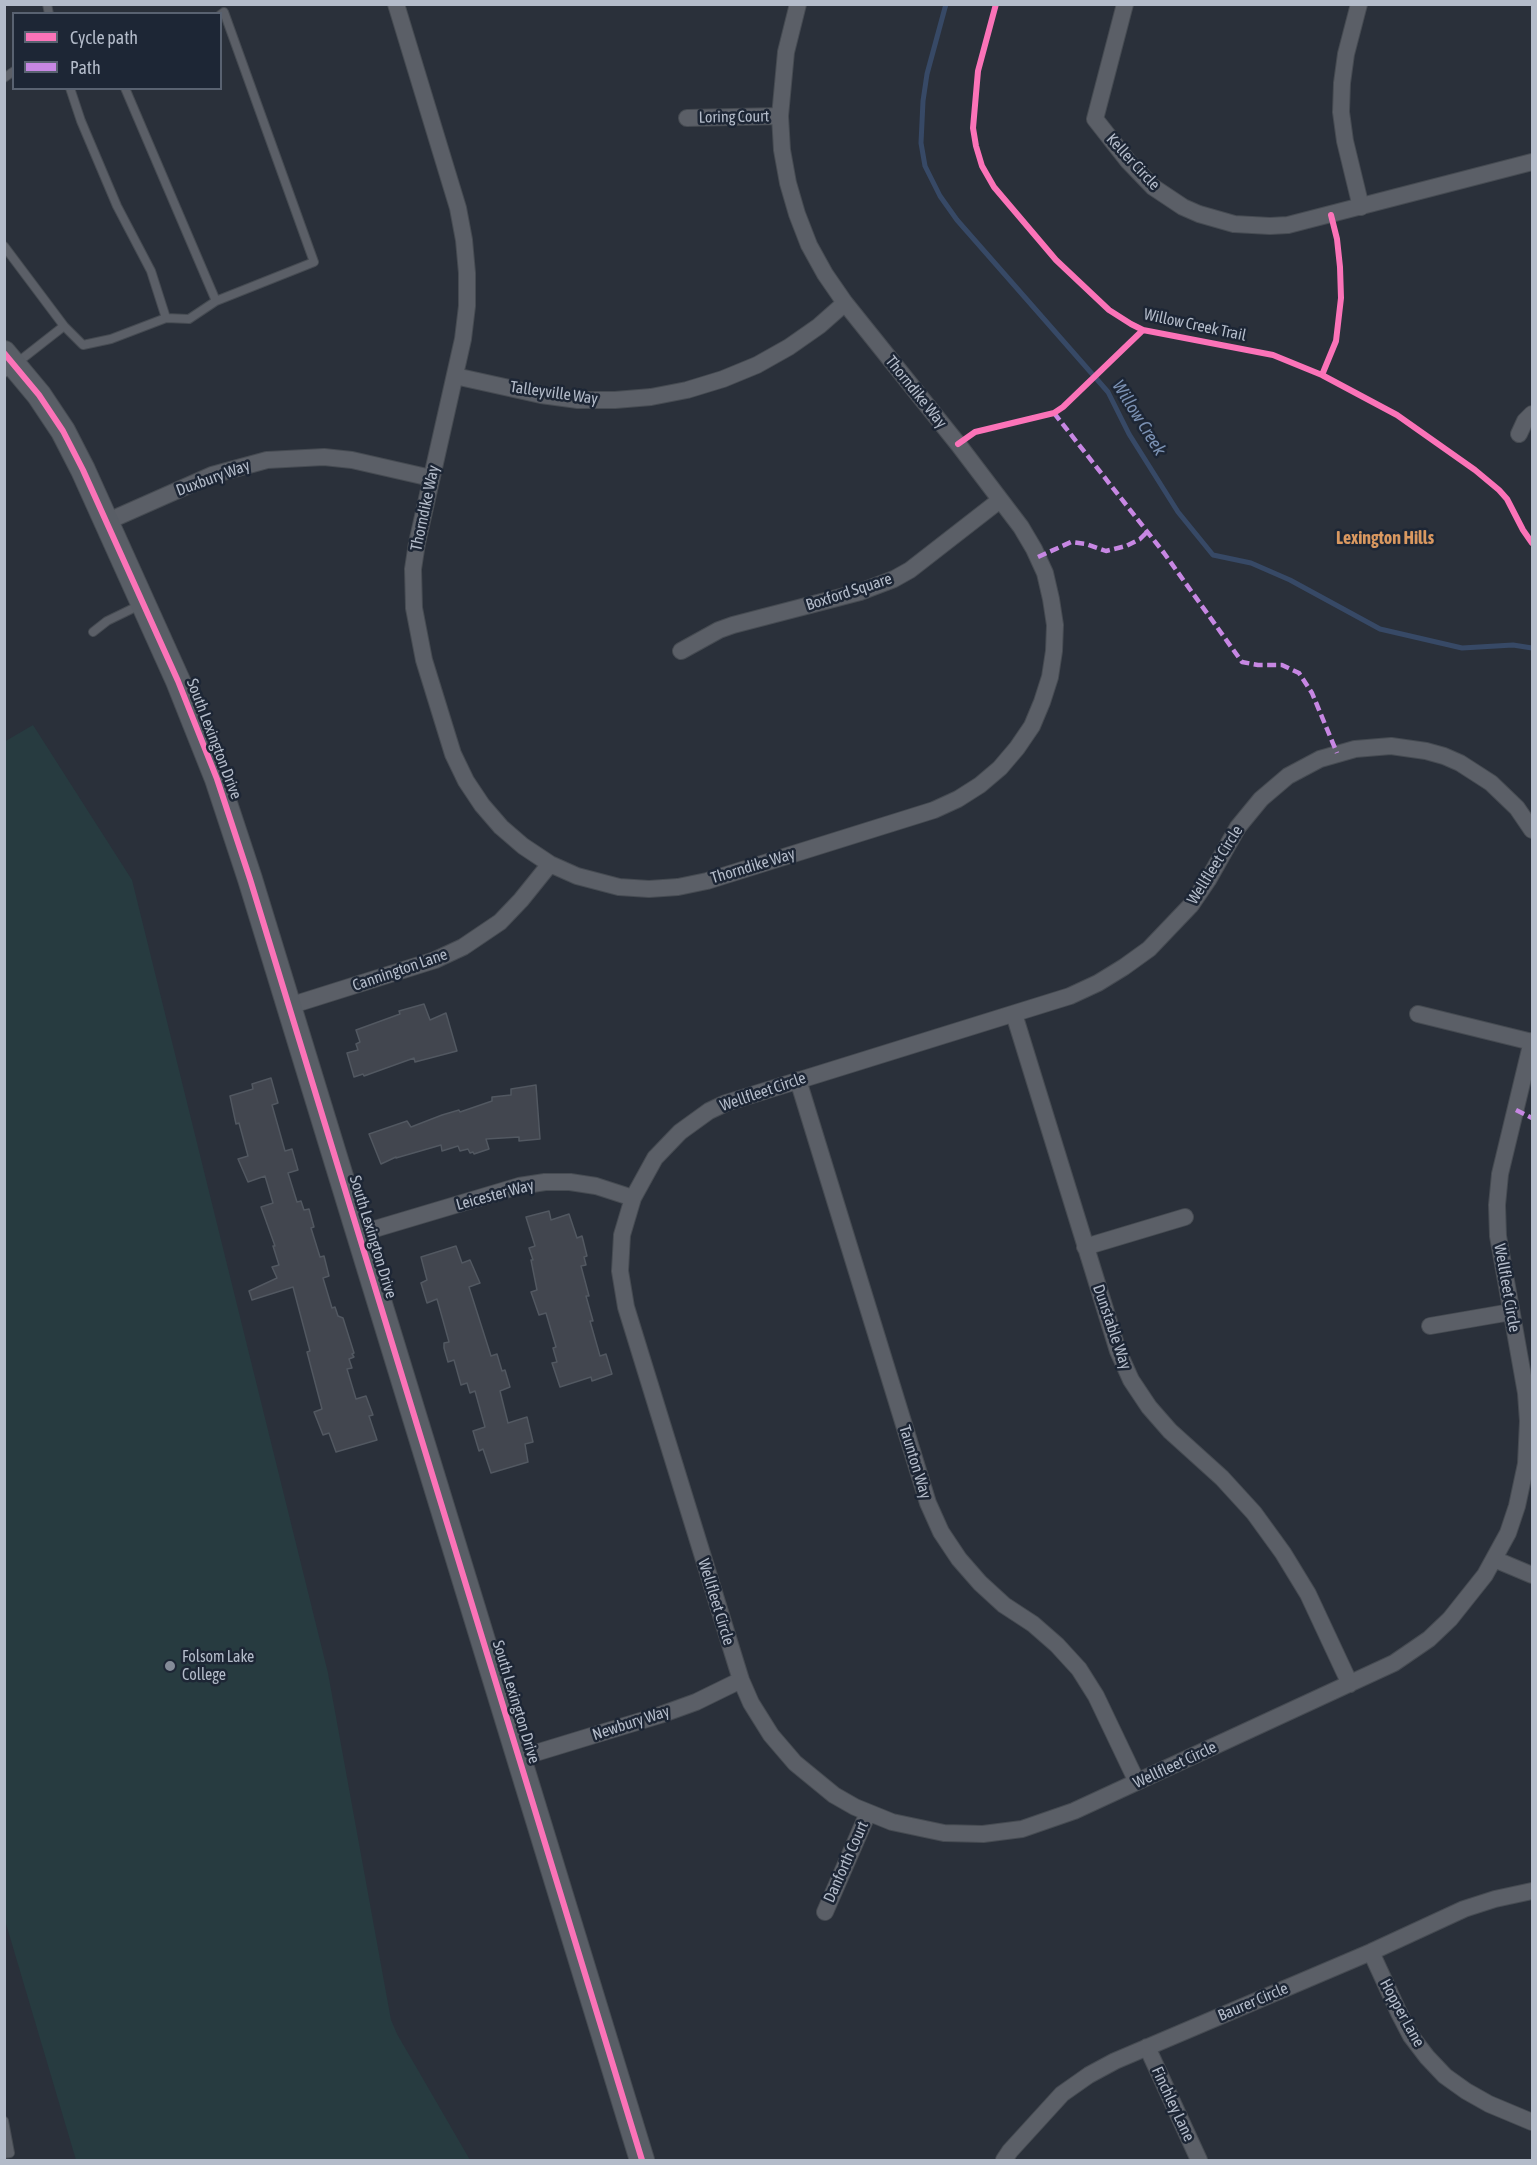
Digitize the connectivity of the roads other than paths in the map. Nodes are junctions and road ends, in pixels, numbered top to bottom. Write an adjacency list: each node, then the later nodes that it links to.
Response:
1 (396, 4): 18 (street, Thorndike Way)
2 (798, 4): 8 (street, Thorndike Way)
3 (1125, 4): 11 (street, Keller Circle)
4 (1359, 4): 11 (street)
5 (222, 14): 13 (lane)
6 (71, 90): 15 (lane)
7 (126, 90): 13 (lane)
8 (780, 116): 9 (street, Loring Court); 14 (street, Thorndike Way)
9 (687, 118)
10 (1533, 162): 11 (street, Keller Circle)
11 (1361, 207)
12 (4, 246): 16 (lane)
13 (216, 301): 15 (lane)
14 (845, 303): 18 (street, Talleyville Way); 22 (street, Thorndike Way)
15 (166, 318): 16 (lane)
16 (64, 326): 17 (lane)
17 (8, 364): 23 (street, South Lexington Drive)
18 (454, 376): 21 (street, Thorndike Way)
19 (1533, 414): 20 (street)
20 (1519, 434)
21 (431, 478): 23 (street, Duxbury Way); 28 (street, Thorndike Way)
22 (1000, 500): 26 (street, Boxford Square); 28 (street, Thorndike Way)
23 (106, 522): 24 (street, South Lexington Drive)
24 (143, 604): 25 (lane); 29 (street, South Lexington Drive)
25 (93, 632)
26 (681, 651)
27 (1533, 830): 30 (street, Wellfleet Circle)
28 (550, 864): 29 (street, Cannington Lane)
29 (289, 1006): 36 (street, South Lexington Drive)
30 (1014, 1014): 33 (street, Wellfleet Circle); 37 (street, Dunstable Way)
31 (1418, 1014): 32 (street)
32 (1532, 1042): 38 (street, Wellfleet Circle)
33 (798, 1080): 34 (street, Wellfleet Circle); 45 (street, Taunton Way)
34 (633, 1198): 36 (street, Leicester Way); 42 (street, Wellfleet Circle)
35 (1185, 1217): 37 (street)
36 (358, 1234): 44 (street, South Lexington Drive)
37 (1085, 1247): 43 (street, Dunstable Way)
38 (1511, 1312): 39 (street); 40 (street, Wellfleet Circle)
39 (1430, 1326)
40 (1494, 1559): 41 (street); 43 (street, Wellfleet Circle)
41 (1533, 1575)
42 (741, 1680): 44 (street, Newbury Way); 46 (street, Wellfleet Circle)
43 (1350, 1684): 45 (street, Wellfleet Circle)
44 (519, 1758): 54 (street, South Lexington Drive)
45 (1137, 1782): 46 (street, Wellfleet Circle)
46 (868, 1813): 48 (street, Danforth Court)
47 (1533, 1891): 49 (street, Baurer Circle)
48 (825, 1912)
49 (1371, 1952): 50 (street, Baurer Circle); 52 (street, Hopper Lane)
50 (1148, 2047): 55 (street, Baurer Circle); 56 (street, Finchley Lane)
51 (4, 2121): 53 (lane)
52 (1533, 2122)
53 (4, 2154)
54 (642, 2160)
55 (1004, 2160)
56 (1199, 2160)

